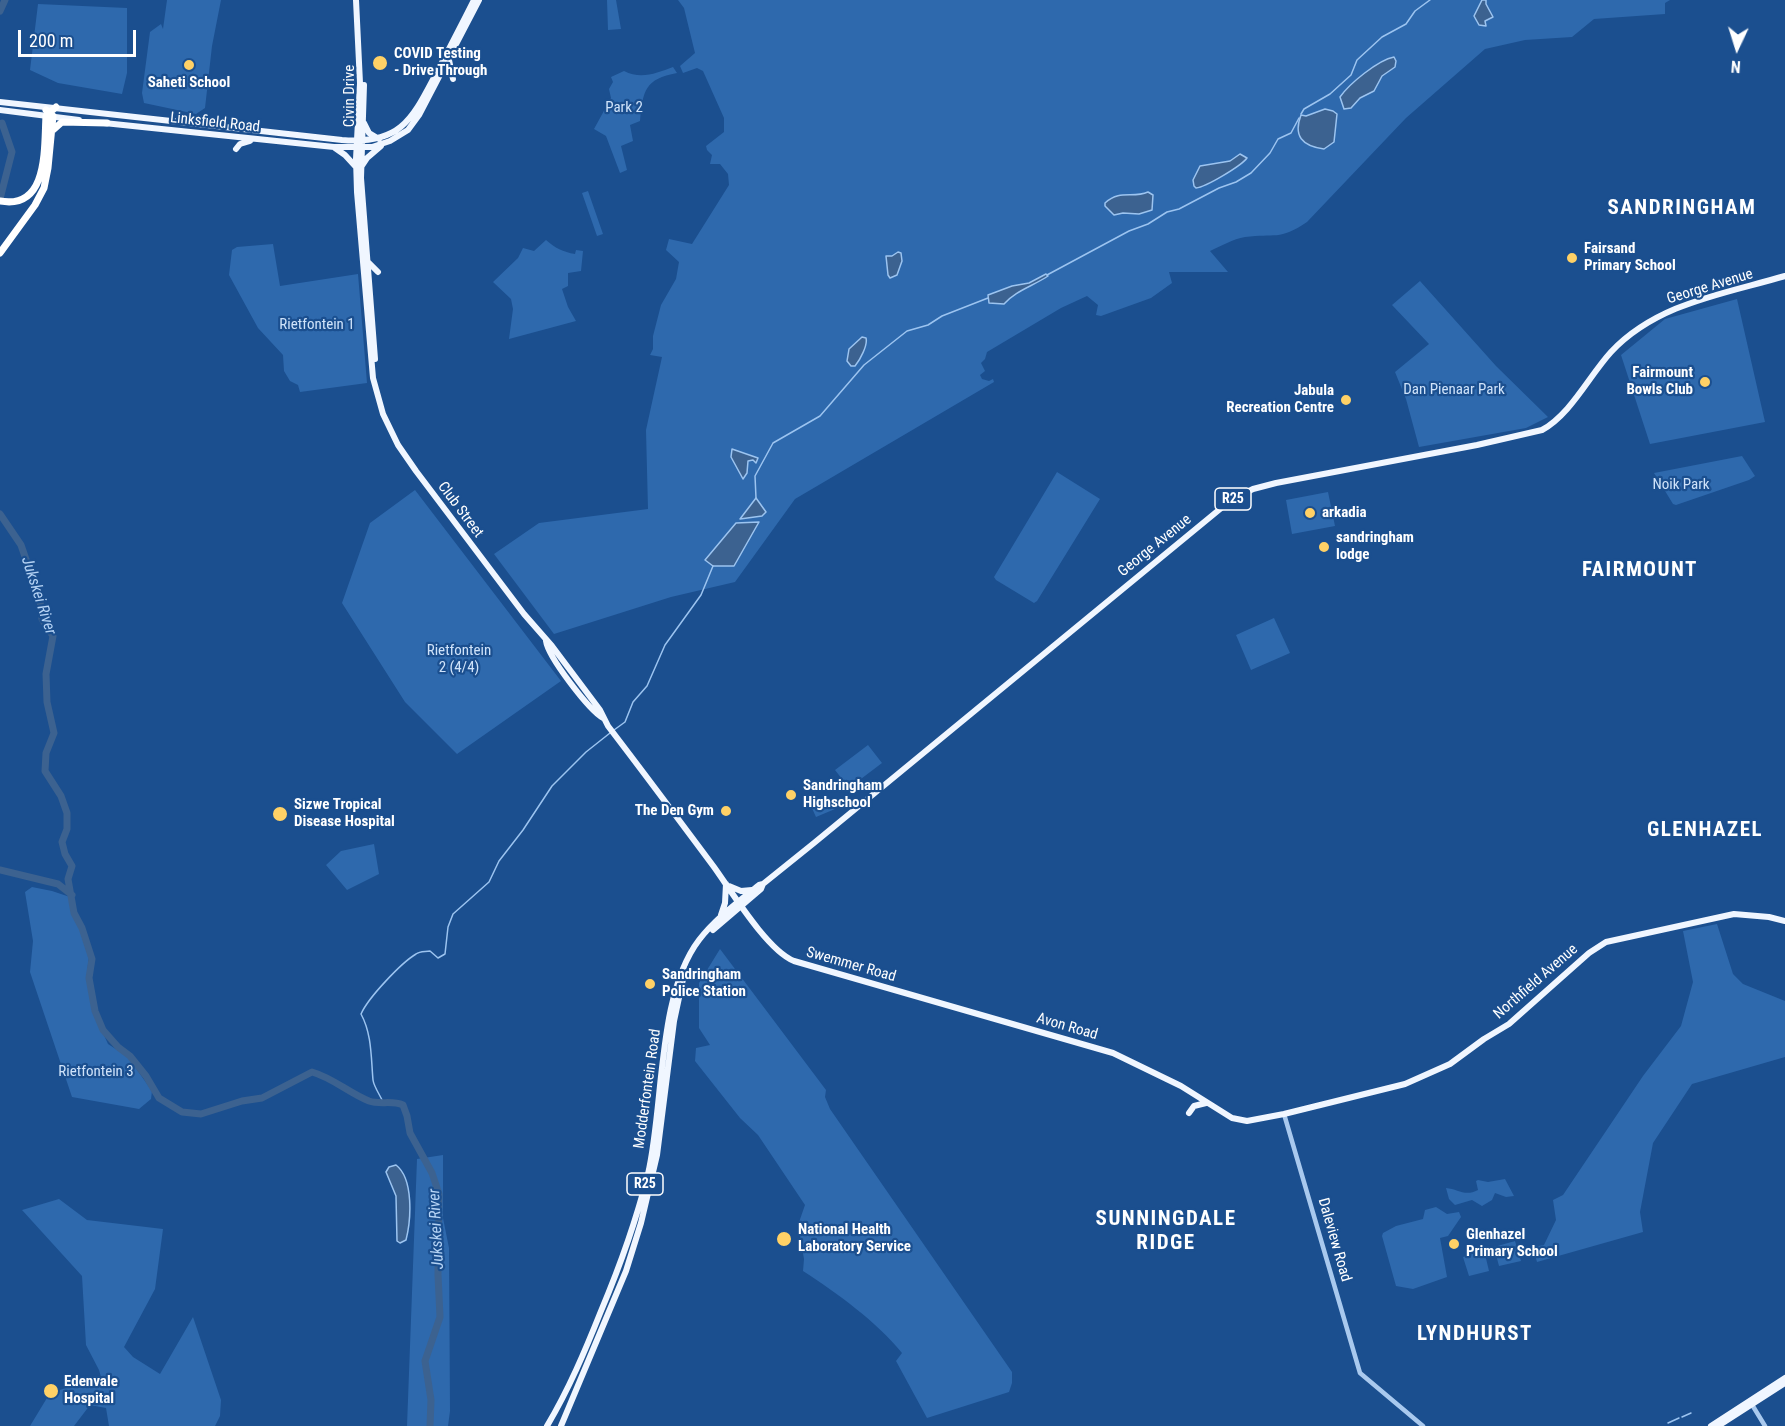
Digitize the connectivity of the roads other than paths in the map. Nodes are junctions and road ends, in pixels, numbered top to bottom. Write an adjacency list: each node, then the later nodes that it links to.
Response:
1 (356, 0): 4 (main road, Civin Drive)
2 (474, 0): 10 (main road)
3 (479, 0): 5 (main road)
4 (359, 44): 11 (main road, Civin Drive); 13 (main road, Civin Drive)
5 (449, 60): 6 (main road); 10 (main road)
6 (453, 79)
7 (0, 102): 9 (main road, Linksfield Road); 9 (main road)
8 (0, 110): 9 (main road, Linksfield Road)
9 (50, 112): 12 (main road, Linksfield Road); 14 (highway); 16 (main road, Linksfield Road); 22 (highway)
10 (415, 117): 17 (main road, Linksfield Road)
11 (363, 120): 17 (main road); 18 (main road, Civin Drive)
12 (107, 123): 14 (highway); 15 (main road, Linksfield Road)
13 (357, 129): 16 (main road); 18 (main road, Civin Drive)
14 (52, 132): 23 (highway)
15 (257, 140): 19 (main road, Linksfield Road); 20 (main road)
16 (342, 140): 18 (main road, Linksfield Road)
17 (381, 142): 18 (main road, Linksfield Road); 21 (main road)
18 (359, 145): 19 (main road, Linksfield Road); 21 (main road, Club Street)
19 (334, 147): 21 (main road)
20 (236, 149)
21 (358, 167): 24 (main road, Club Street); 27 (main road, Club Street)
22 (3, 201)
23 (0, 253)
24 (368, 261): 25 (main road); 27 (main road, Club Street)
25 (378, 272)
26 (1783, 278): 28 (main road, George Avenue / R25)
27 (375, 384): 29 (main road, Club Street)
28 (763, 884): 30 (main road, George Avenue / R25); 31 (main road, George Avenue / R25)
29 (727, 885): 30 (main road); 31 (main road, Club Street); 32 (main road)
30 (752, 890): 31 (main road, George Avenue / R25)
31 (740, 903): 32 (main road, Modderfontein Road / R25); 34 (main road, Swemmer Road); 43 (main road, Modderfontein Road / R25)
32 (718, 920): 42 (main road, Modderfontein Road / R25)
33 (1785, 921): 38 (main road, Northfield Avenue)
34 (941, 1004): 35 (main road, Avon Road)
35 (1181, 1086): 36 (main road, Northfield Avenue)
36 (1207, 1103): 37 (main road); 38 (main road, Northfield Avenue)
37 (1189, 1113)
38 (1284, 1114): 44 (street, Daleview Road)
39 (1785, 1378): 41 (main road)
40 (1785, 1383): 41 (main road)
41 (1750, 1402): 45 (main road); 46 (main road); 47 (street)
42 (547, 1426)
43 (561, 1426)
44 (1423, 1426)
45 (1711, 1426)
46 (1718, 1426)
47 (1765, 1426)

